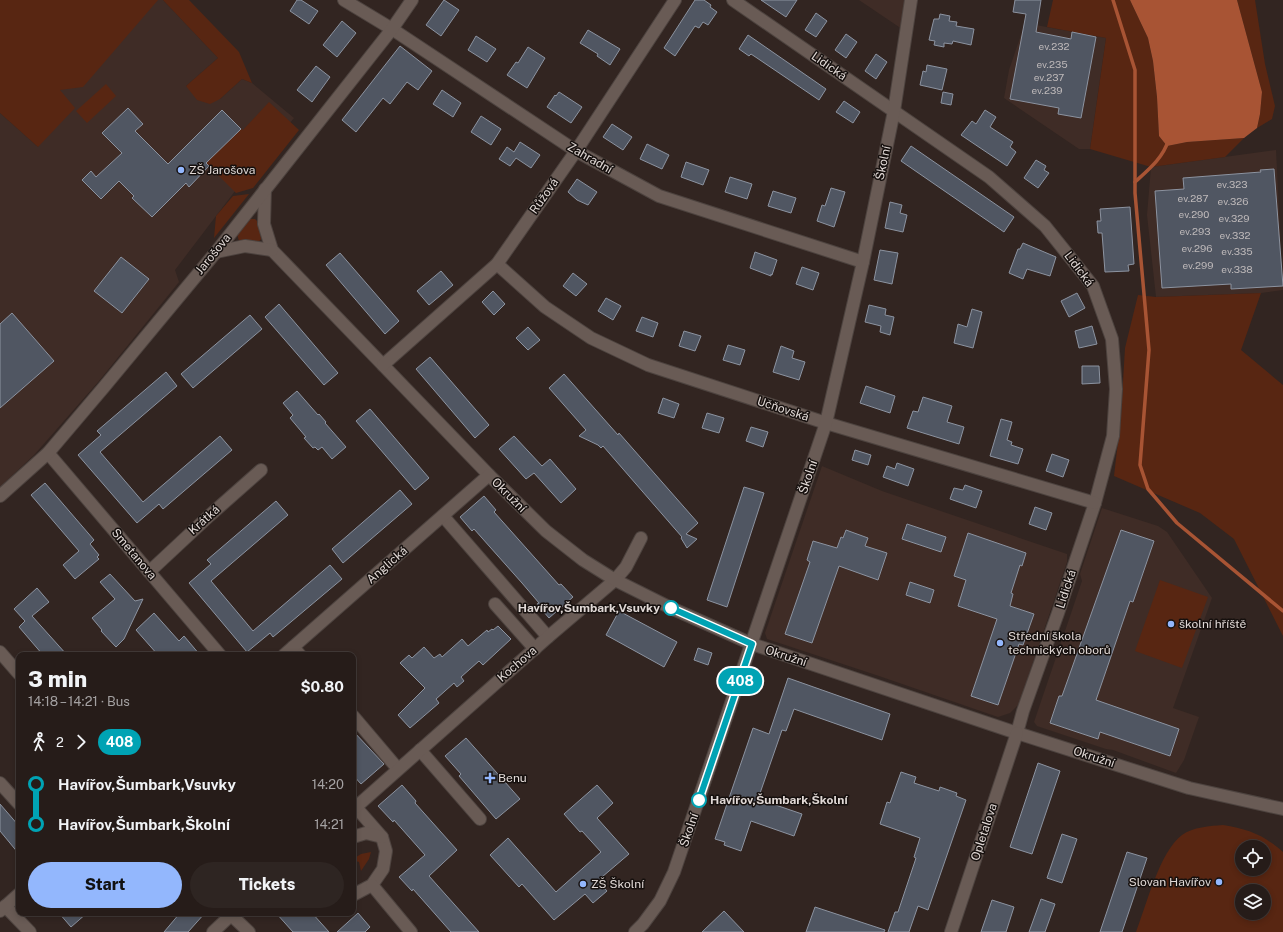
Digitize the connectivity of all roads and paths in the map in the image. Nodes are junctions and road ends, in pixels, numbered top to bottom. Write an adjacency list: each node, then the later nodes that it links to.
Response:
1 (344, 0): 6 (street, Zahradní)
2 (412, 0): 6 (street, Jarošova)
3 (675, 0): 8 (street, Růžová)
4 (733, 0): 7 (street, Lidická)
5 (911, 0): 7 (street, Školní)
6 (392, 29): 8 (street, Zahradní); 9 (street, Jarošova)
7 (894, 111): 12 (street, Školní); 20 (street, Lidická)
8 (576, 151): 12 (street, Zahradní); 13 (street, Růžová)
9 (265, 188): 10 (street, Okružní); 11 (street, Jarošova)
10 (272, 250): 11 (street); 14 (street, Okružní)
11 (216, 252): 16 (street, Jarošova)
12 (863, 262): 15 (street, Školní)
13 (497, 264): 14 (street, Růžová); 15 (street, Učňovská)
14 (382, 365): 18 (street, Okružní)
15 (826, 423): 20 (street, Učňovská); 27 (street, Školní)
16 (48, 453): 19 (street, Jarošova); 23 (street, Smetanova)
17 (261, 470): 23 (street, Krátká)
18 (489, 475): 21 (street, Anglická); 24 (street, Okružní)
19 (0, 496)
20 (1095, 503): 34 (street, Lidická)
21 (443, 516): 26 (street); 31 (street, Anglická)
22 (641, 538): 24 (street, Kochova)
23 (148, 572): 30 (street, Smetanova)
24 (615, 580): 26 (street, Kochova); 27 (street, Okružní)
25 (495, 604): 28 (street)
26 (548, 638): 28 (street, Kochova)
27 (752, 644): 34 (street, Okružní); 55 (street, Školní)
28 (535, 649): 35 (street, Kochova)
29 (0, 652): 32 (street)
30 (217, 652)
31 (293, 652)
32 (16, 671)
33 (356, 720): 36 (street)
34 (1017, 733): 41 (street, Okružní); 56 (street, Opletalova)
35 (420, 750): 36 (street, Kochova); 42 (street)
36 (398, 769): 39 (street, Kochova)
37 (0, 783): 38 (street)
38 (16, 801)
39 (356, 804)
40 (356, 808): 44 (street)
41 (1283, 809)
42 (480, 819)
43 (356, 836): 44 (street)
44 (382, 837): 45 (street)
45 (372, 885): 46 (street); 54 (street)
46 (356, 893)
47 (16, 897): 48 (street)
48 (3, 909): 51 (street)
49 (228, 916): 52 (street)
50 (232, 916): 53 (street)
51 (30, 932)
52 (213, 932)
53 (248, 932)
54 (412, 932)
55 (635, 932)
56 (952, 932)

